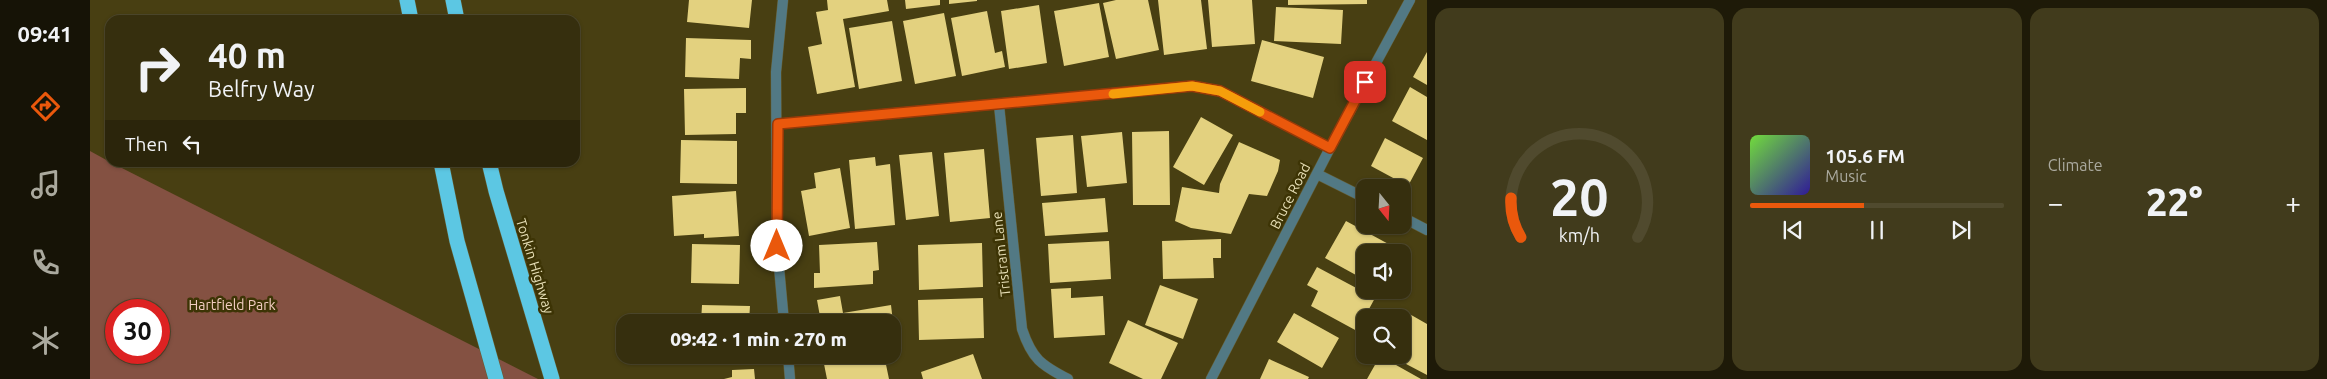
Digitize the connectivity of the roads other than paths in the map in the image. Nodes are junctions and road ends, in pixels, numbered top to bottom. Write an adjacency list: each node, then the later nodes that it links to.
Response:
1 (407, 0): 5 (highway)
2 (453, 0): 6 (highway)
3 (783, 0): 8 (street)
4 (1410, 0): 9 (street, Bruce Road)
5 (410, 15)
6 (456, 15)
7 (999, 105): 8 (street); 9 (street); 21 (street, Tristram Lane)
8 (778, 124): 16 (street)
9 (1330, 148): 12 (street, Bruce Road)
10 (442, 167): 18 (highway)
11 (490, 167): 19 (highway, Tonkin Highway)
12 (1317, 174): 13 (street); 22 (street, Bruce Road)
13 (1356, 194)
14 (1411, 222): 15 (street)
15 (1427, 230)
16 (783, 314)
17 (789, 364): 20 (street)
18 (496, 379)
19 (552, 379)
20 (790, 379)
21 (1068, 379)
22 (1211, 379)

